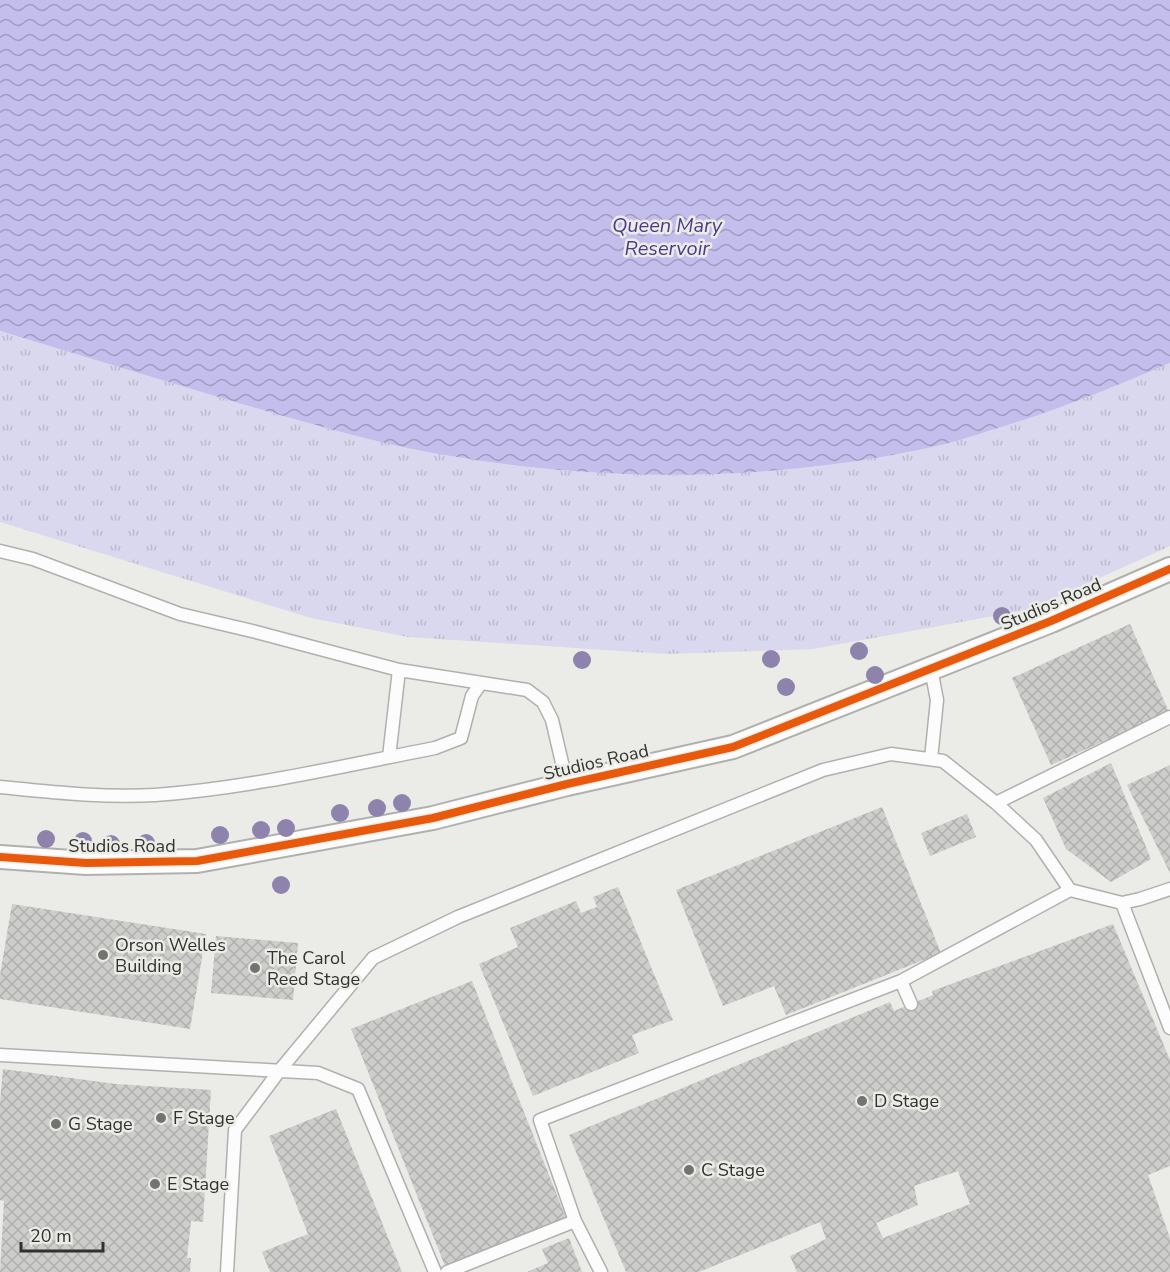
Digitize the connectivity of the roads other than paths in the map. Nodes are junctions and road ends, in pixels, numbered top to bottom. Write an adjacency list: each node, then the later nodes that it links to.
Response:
1 (0, 551): 4 (lane)
2 (1170, 569): 3 (street, Studios Road)
3 (931, 669): 8 (lane); 9 (street, Studios Road)
4 (399, 670): 5 (lane); 7 (lane)
5 (481, 683): 7 (lane); 9 (lane)
6 (1170, 717): 11 (lane)
7 (389, 757): 10 (lane)
8 (931, 759): 11 (lane); 20 (lane)
9 (567, 784): 12 (street, Studios Road)
10 (0, 787)
11 (996, 803): 14 (lane)
12 (0, 857)
13 (1170, 889): 15 (lane)
14 (1070, 890): 15 (lane); 16 (lane)
15 (1122, 903): 18 (lane)
16 (902, 981): 17 (lane); 21 (lane)
17 (911, 1004)
18 (1170, 1028)
19 (0, 1055): 20 (lane)
20 (280, 1070): 22 (lane); 23 (lane)
21 (575, 1221): 24 (lane); 25 (lane)
22 (227, 1272)
23 (435, 1272)
24 (447, 1272)
25 (601, 1272)

